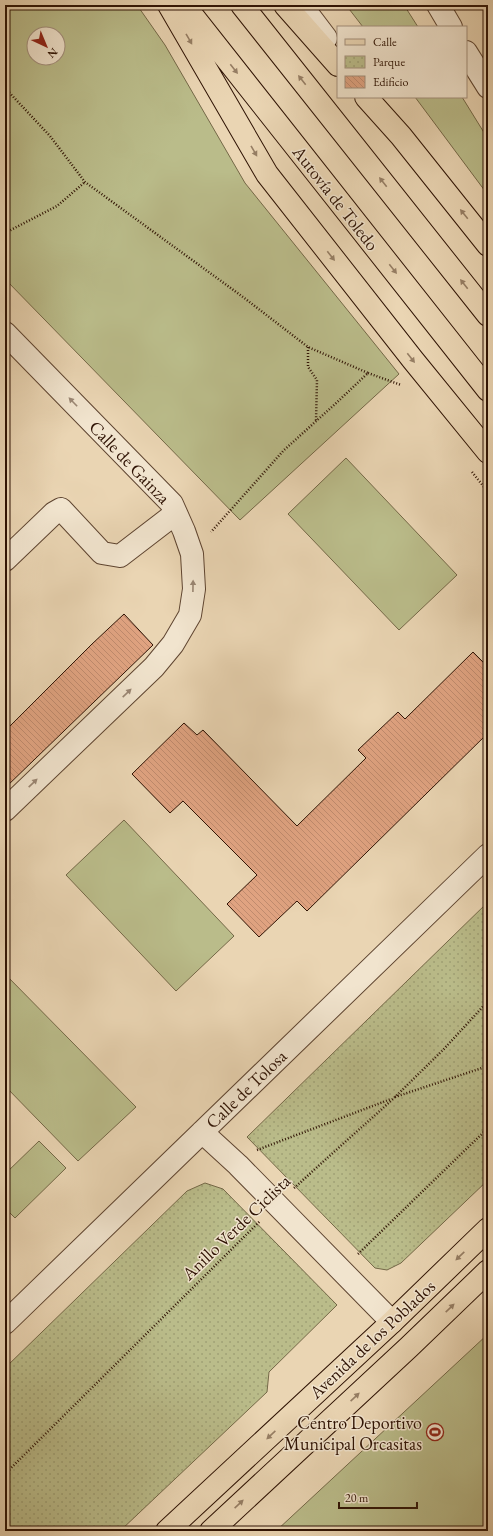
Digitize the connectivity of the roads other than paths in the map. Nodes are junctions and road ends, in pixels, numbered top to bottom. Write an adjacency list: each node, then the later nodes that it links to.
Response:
1 (169, 5): 19 (main road, one-way to 19)
2 (184, 5): 18 (main road, Autovía de Toledo, one-way to 18)
3 (242, 5): 16 (main road, one-way to 3)
4 (285, 5): 10 (main road)
5 (301, 5): 8 (street)
6 (438, 5): 7 (street)
7 (450, 26)
8 (337, 53)
9 (467, 54): 11 (street)
10 (337, 64)
11 (488, 87)
12 (367, 98): 14 (main road)
13 (372, 98): 14 (street)
14 (401, 136): 15 (main road, one-way to 14)
15 (488, 245)
16 (488, 315)
17 (5, 332): 20 (street, Calle de Gainza, one-way to 17)
18 (488, 390)
19 (488, 452)
20 (176, 513): 21 (street); 22 (street, Calle de Gainza, one-way to 20)
21 (5, 560)
22 (5, 810)
23 (488, 856): 24 (street, Calle de Tolosa)
24 (202, 1132): 27 (street); 28 (street, Calle de Tolosa)
25 (488, 1228): 27 (main road, Avenida de los Poblados, one-way to 27)
26 (488, 1271): 30 (main road, Avenida de los Poblados, one-way to 26)
27 (392, 1322): 29 (main road, Avenida de los Poblados, one-way to 29)
28 (5, 1323)
29 (168, 1531)
30 (211, 1531)

